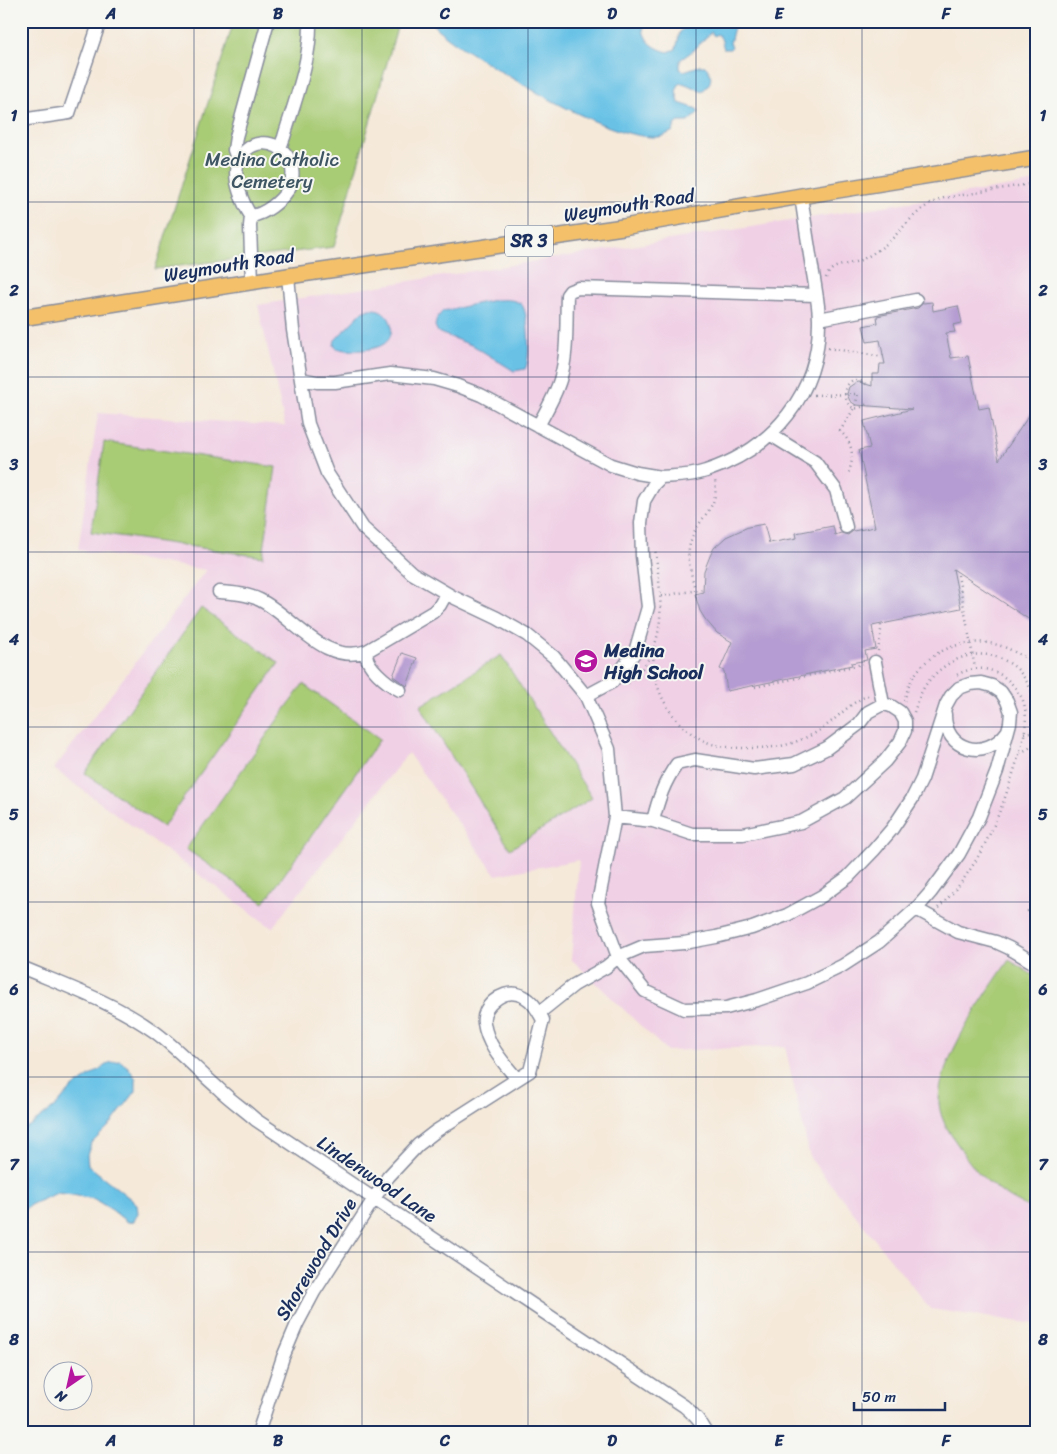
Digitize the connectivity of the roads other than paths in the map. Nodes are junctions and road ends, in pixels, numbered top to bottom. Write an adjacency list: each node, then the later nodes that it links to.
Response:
1 (100, 21): 4 (street)
2 (268, 21): 7 (street)
3 (310, 21): 5 (street)
4 (21, 120)
5 (280, 148): 7 (street); 9 (street)
6 (1036, 158): 8 (main road, Weymouth Road / SR 3)
7 (238, 162): 9 (street)
8 (801, 196): 10 (main road, Weymouth Road / SR 3); 12 (street)
9 (252, 216): 11 (street)
10 (288, 276): 11 (main road, Weymouth Road / SR 3); 16 (street)
11 (252, 282): 14 (main road, Weymouth Road / SR 3)
12 (816, 295): 15 (street); 17 (street)
13 (916, 300): 15 (street)
14 (21, 318)
15 (819, 319): 18 (street)
16 (301, 379): 17 (street); 22 (street)
17 (538, 426): 19 (street)
18 (771, 435): 19 (street); 20 (street)
19 (661, 477): 26 (street)
20 (846, 527)
21 (219, 592): 23 (street)
22 (446, 594): 23 (street); 26 (street)
23 (367, 651): 25 (street)
24 (875, 662): 27 (street)
25 (400, 690)
26 (586, 696): 30 (street)
27 (882, 699): 31 (street); 31 (street)
28 (946, 705): 29 (street); 29 (street); 33 (street)
29 (1010, 723): 32 (street)
30 (615, 816): 31 (street); 33 (street)
31 (652, 821)
32 (916, 909): 33 (street); 34 (street)
33 (618, 957): 36 (street)
34 (1036, 964)
35 (21, 967): 38 (street, Lindenwood Lane)
36 (539, 1013): 37 (street, Shorewood Drive); 37 (street)
37 (517, 1079): 38 (street, Shorewood Drive)
38 (374, 1199): 39 (street, Shorewood Drive); 40 (street, Lindenwood Lane)
39 (258, 1433)
40 (707, 1433)

